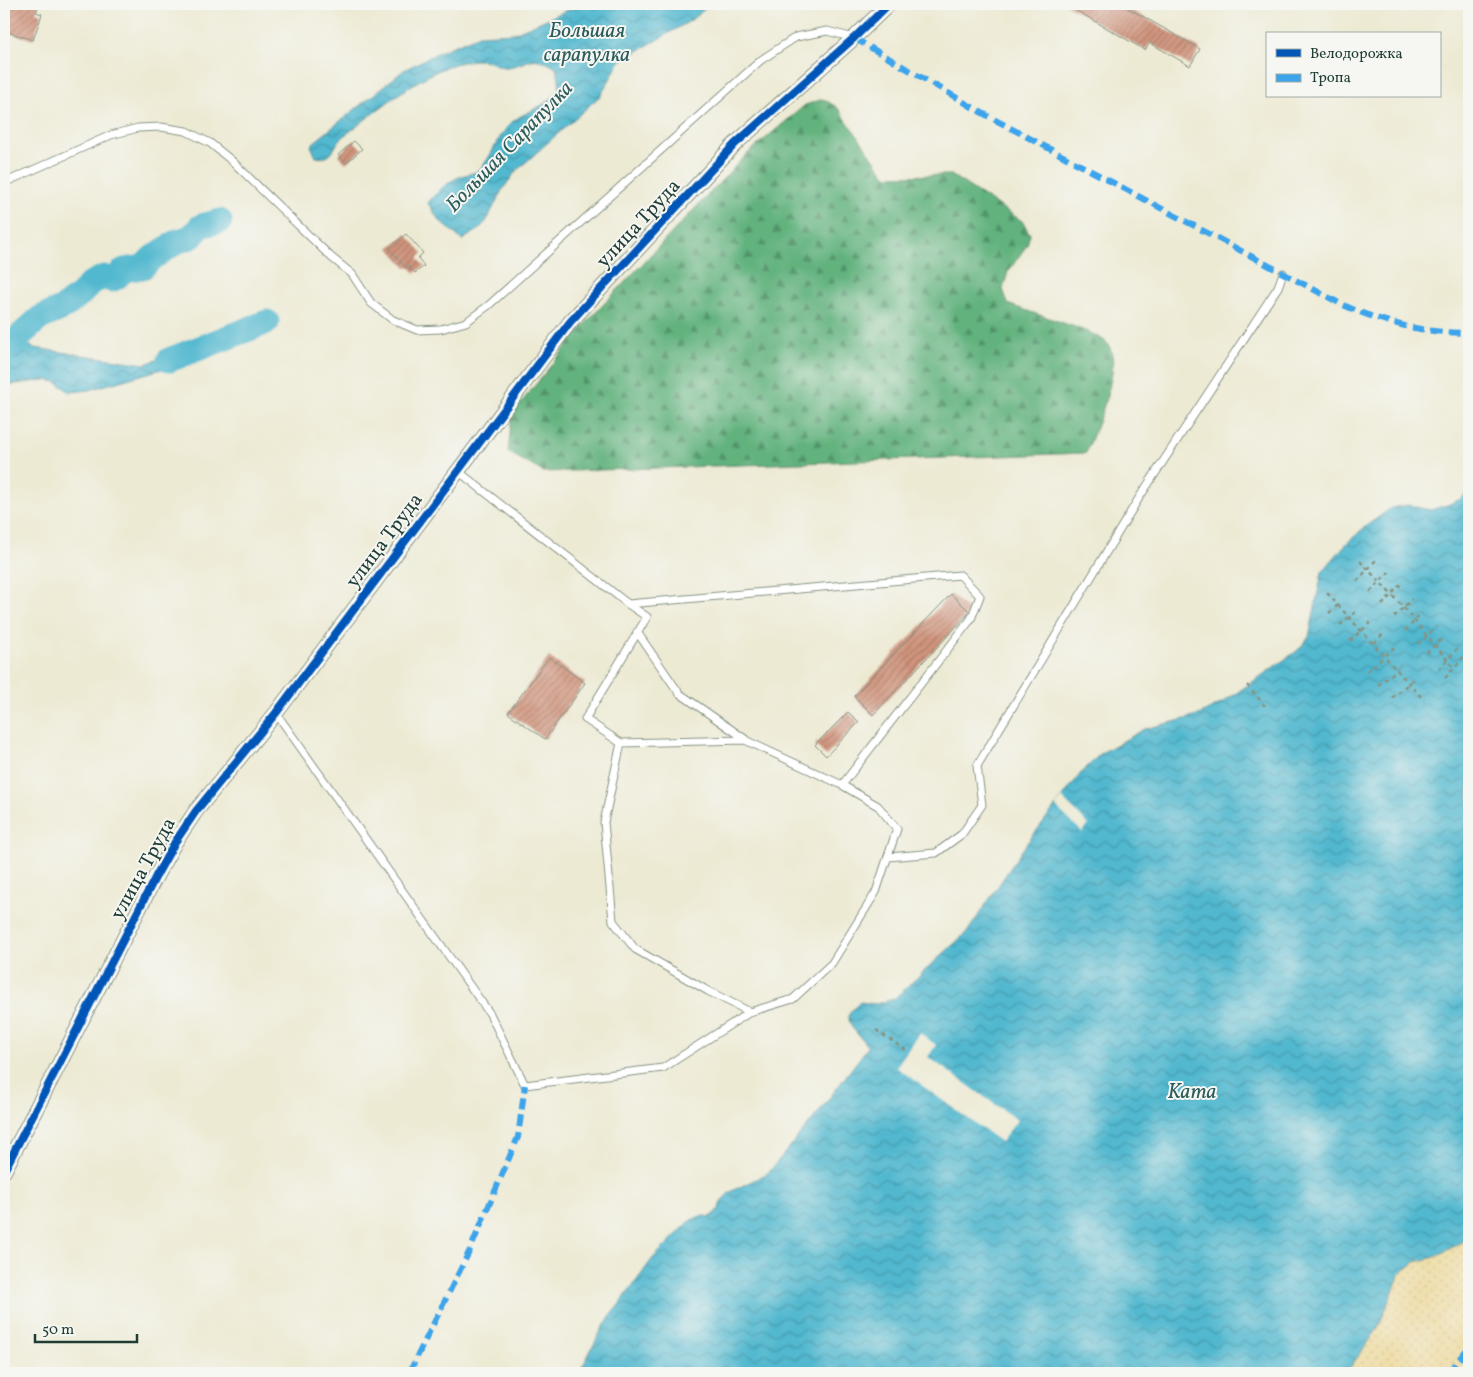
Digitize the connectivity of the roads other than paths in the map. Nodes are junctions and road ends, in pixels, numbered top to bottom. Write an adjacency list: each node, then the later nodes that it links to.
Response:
1 (889, 4): 2 (street, улица Труда)
2 (854, 38): 3 (lane); 5 (street, улица Труда)
3 (4, 183)
4 (1283, 273): 12 (lane)
5 (458, 471): 6 (lane); 8 (street, улица Труда)
6 (628, 604): 7 (lane); 11 (lane)
7 (637, 632): 9 (lane); 10 (lane)
8 (276, 713): 13 (lane); 14 (street, улица Труда)
9 (745, 740): 10 (lane); 11 (lane)
10 (621, 743): 13 (lane)
11 (842, 785): 12 (lane)
12 (888, 857): 13 (lane)
13 (750, 1012)
14 (4, 1171)

